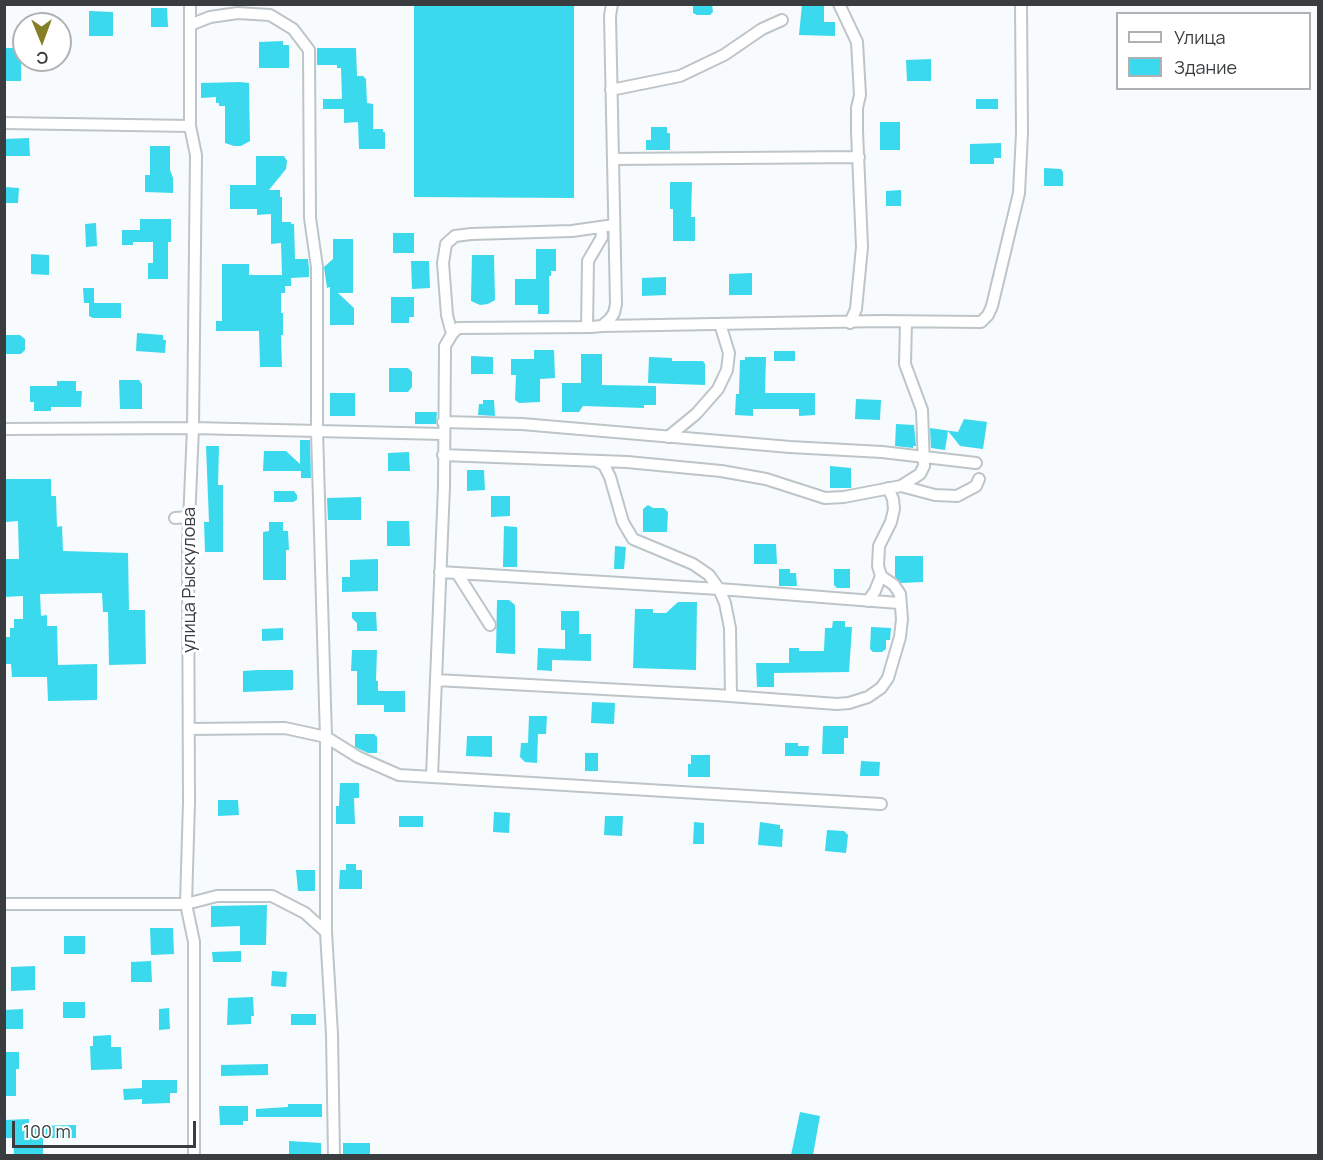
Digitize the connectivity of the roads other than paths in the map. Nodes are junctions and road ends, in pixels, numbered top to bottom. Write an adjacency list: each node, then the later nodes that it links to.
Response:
1 (189, 4): 6 (street, улица Рыскулова)
2 (612, 4): 7 (street)
3 (839, 4): 10 (street)
4 (1021, 4): 14 (street)
5 (782, 20): 7 (street)
6 (190, 25): 9 (street, улица Рыскулова); 23 (street)
7 (611, 90): 11 (street)
8 (4, 123): 9 (street)
9 (189, 126): 20 (street, улица Рыскулова)
10 (859, 157): 11 (street); 15 (street)
11 (613, 159): 12 (street)
12 (614, 225): 13 (street); 17 (street)
13 (601, 227): 18 (street); 19 (street)
14 (906, 322): 15 (street); 26 (street)
15 (850, 323): 16 (street)
16 (720, 324): 17 (street); 24 (street)
17 (602, 326): 18 (street)
18 (587, 327): 19 (street)
19 (452, 334): 21 (street)
20 (194, 428): 22 (street); 23 (street); 33 (street, улица Рыскулова)
21 (443, 428): 23 (street); 24 (street); 25 (street)
22 (4, 429)
23 (317, 431): 44 (street)
24 (668, 437): 26 (street)
25 (443, 455): 27 (street); 34 (street)
26 (923, 457): 28 (street); 30 (street)
27 (594, 460): 31 (street); 37 (street)
28 (976, 463)
29 (979, 478): 30 (street)
30 (901, 486): 31 (street)
31 (888, 489): 36 (street)
32 (175, 518): 33 (street)
33 (189, 518): 43 (street, улица Рыскулова)
34 (440, 572): 35 (street); 41 (street)
35 (457, 573): 37 (street); 40 (street)
36 (881, 576): 38 (street); 39 (street)
37 (719, 589): 38 (street); 42 (street)
38 (868, 601): 39 (street)
39 (899, 603): 42 (street)
40 (490, 626)
41 (436, 680): 42 (street); 45 (street)
42 (731, 696)
43 (189, 729): 44 (street); 48 (street, улица Рыскулова)
44 (326, 737): 45 (street); 49 (street)
45 (432, 776): 46 (street)
46 (881, 804)
47 (4, 904): 48 (street)
48 (186, 904): 49 (street); 50 (street, улица Рыскулова)
49 (326, 932): 51 (street)
50 (194, 1155)
51 (334, 1155)

